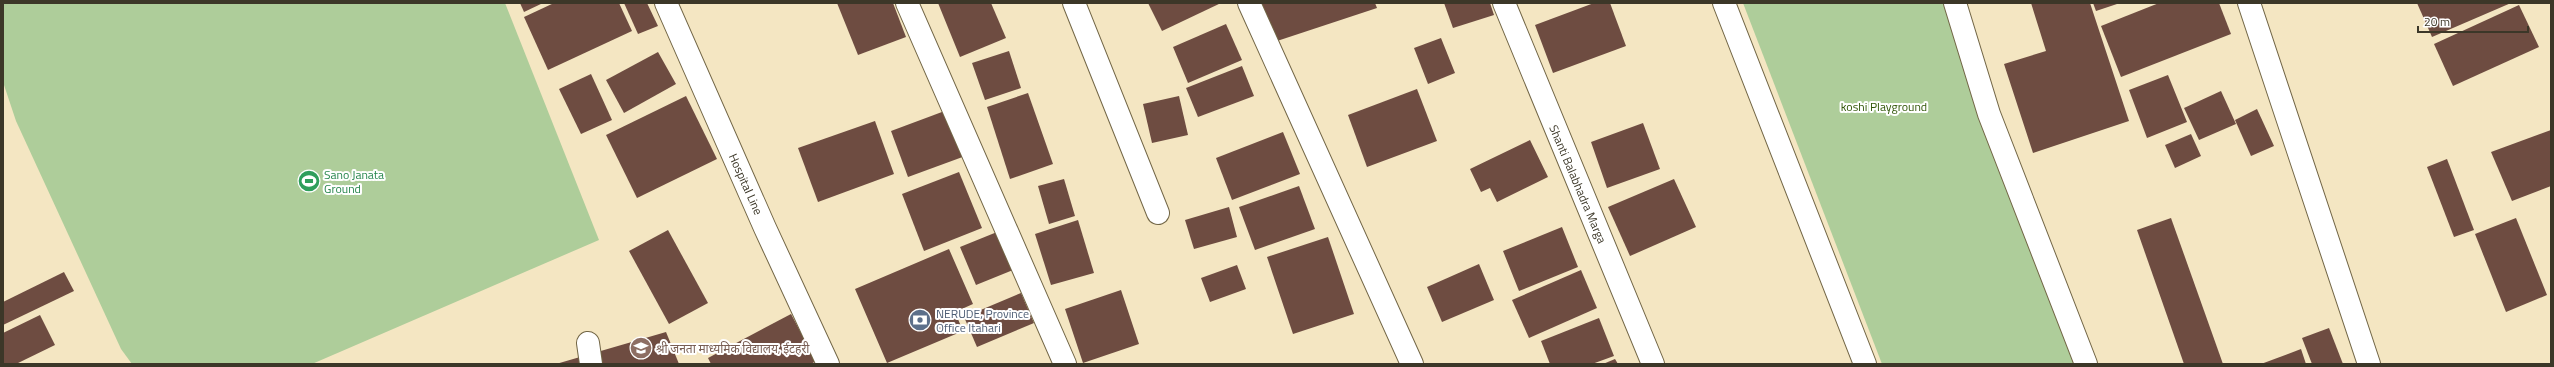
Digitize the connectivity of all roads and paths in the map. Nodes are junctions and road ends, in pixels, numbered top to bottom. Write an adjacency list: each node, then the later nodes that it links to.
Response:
1 (666, 3): 10 (street, Hospital Line)
2 (906, 3): 11 (street)
3 (1074, 3): 9 (street)
4 (1248, 3): 12 (street)
5 (1504, 3): 13 (street, Shanti Balabhadra Marga)
6 (1724, 3): 14 (street)
7 (1955, 3): 15 (street)
8 (2249, 3): 16 (street)
9 (1158, 214)
10 (828, 364)
11 (1065, 364)
12 (1412, 364)
13 (1653, 364)
14 (1865, 364)
15 (2086, 364)
16 (2369, 364)

